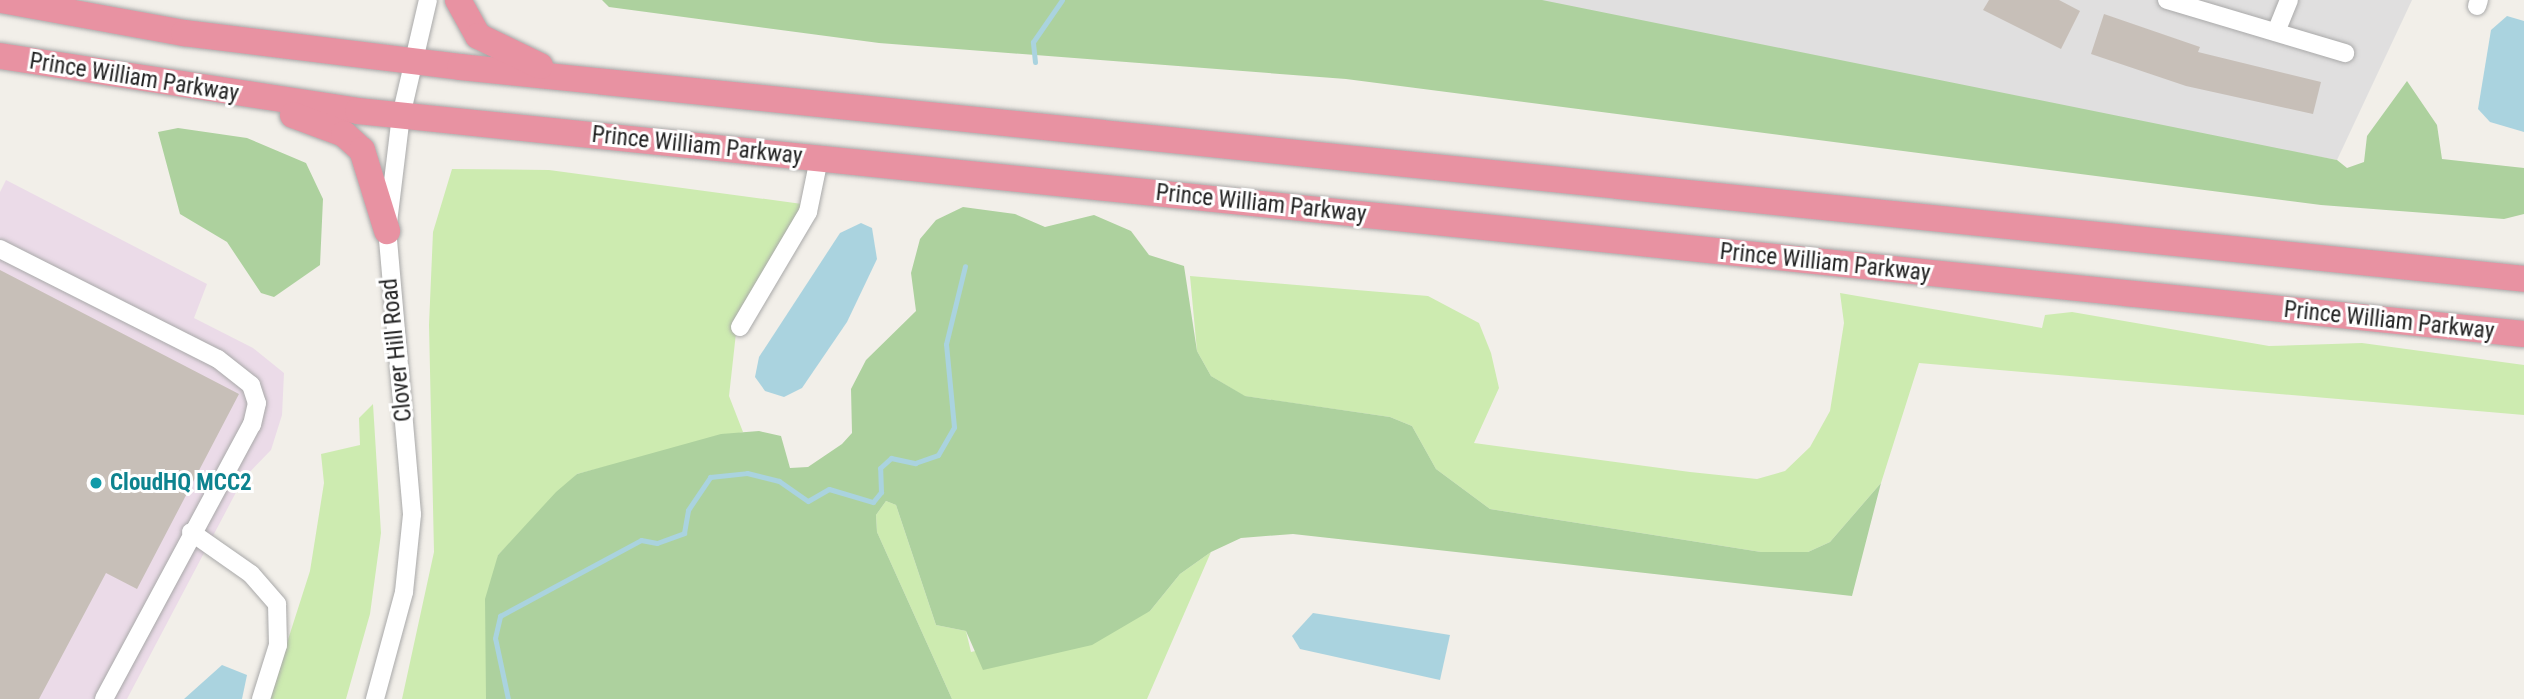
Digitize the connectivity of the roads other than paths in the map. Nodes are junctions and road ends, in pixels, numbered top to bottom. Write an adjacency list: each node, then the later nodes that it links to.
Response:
1 (2, 0): 9 (highway)
2 (428, 0): 9 (street, Clover Hill Road)
3 (458, 0): 10 (highway)
4 (2166, 0): 6 (street)
5 (2289, 0): 6 (street)
6 (2276, 33): 7 (street)
7 (2345, 53)
8 (0, 56): 11 (highway, Prince William Parkway)
9 (412, 61): 10 (highway); 12 (street, Clover Hill Road)
10 (571, 79): 16 (highway)
11 (221, 93): 12 (highway, Prince William Parkway); 14 (highway)
12 (401, 116): 13 (highway, Prince William Parkway); 14 (street, Clover Hill Road)
13 (819, 159): 17 (street); 18 (highway, Prince William Parkway)
14 (387, 231): 22 (street, Clover Hill Road)
15 (0, 248): 19 (street)
16 (2524, 279)
17 (740, 327)
18 (2524, 334)
19 (191, 532): 20 (street); 21 (street)
20 (104, 699)
21 (261, 699)
22 (375, 699)

